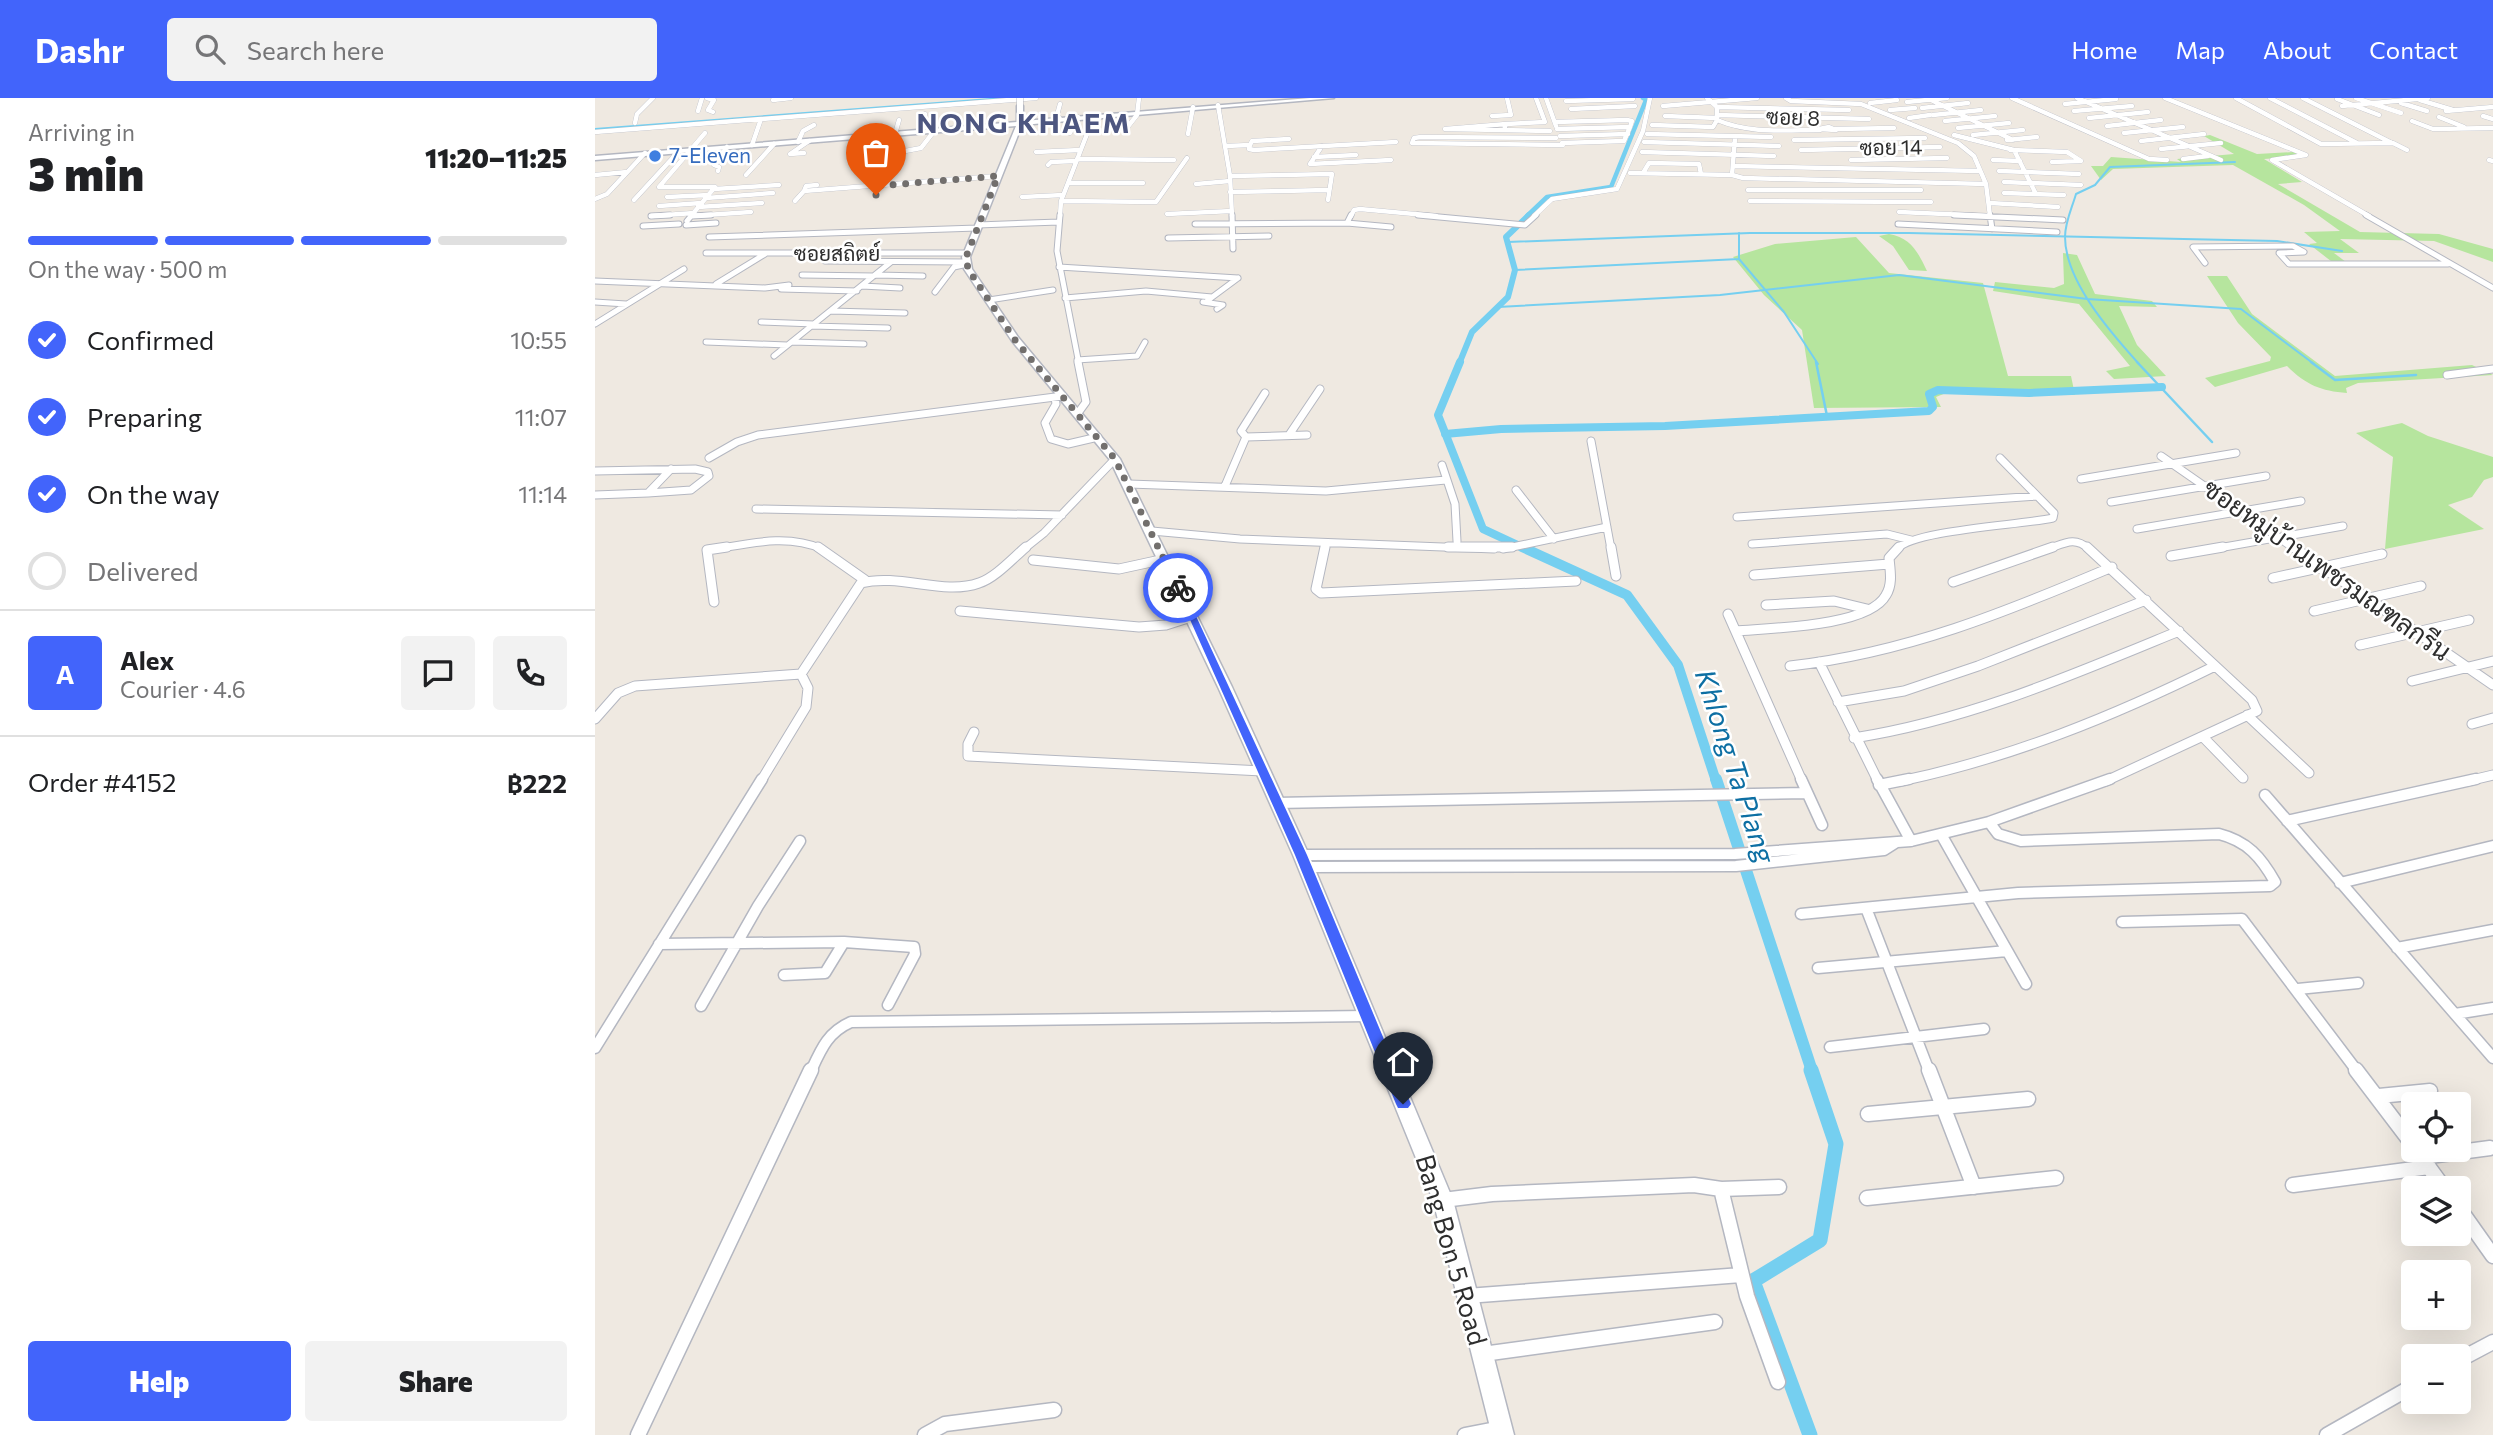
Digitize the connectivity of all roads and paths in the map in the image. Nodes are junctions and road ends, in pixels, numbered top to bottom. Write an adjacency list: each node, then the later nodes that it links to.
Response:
1 (653, 98): 101 (street)
2 (704, 98): 64 (street); 70 (street)
3 (987, 98): 59 (street)
4 (1020, 98): 102 (main road, bridge)
5 (1036, 98): 59 (street)
6 (1139, 98): 71 (street)
7 (1322, 98): 8 (main road); 47 (main road)
8 (1331, 98)
9 (1507, 98): 81 (street)
10 (1536, 98): 107 (street)
11 (1546, 98): 103 (street)
12 (1650, 98): 282 (street)
13 (1757, 98): 35 (street)
14 (1786, 98): 211 (street)
15 (1856, 98): 41 (street)
16 (1947, 98): 30 (street)
17 (1964, 98): 72 (street)
18 (2012, 98): 202 (street)
19 (2077, 98): 40 (street)
20 (2165, 98): 304 (street)
21 (2236, 98): 161 (street)
22 (2270, 98): 161 (street)
23 (2303, 98): 159 (street)
24 (2356, 98): 43 (street)
25 (2387, 98): 38 (street)
26 (2428, 98): 33 (street)
27 (790, 99): 34 (street)
28 (1599, 99): 29 (street); 37 (street); 55 (street)
29 (1633, 99)
30 (1929, 99): 39 (street); 51 (street)
31 (2116, 99): 40 (street)
32 (2337, 99): 48 (street)
33 (2417, 99): 38 (street); 69 (street)
34 (773, 100)
35 (1709, 100): 45 (street); 77 (street)
36 (1897, 100): 41 (street)
37 (1566, 101)
38 (2396, 101): 43 (street); 67 (street)
39 (1907, 102)
40 (2085, 102): 46 (street); 61 (street)
41 (1870, 103): 63 (street)
42 (1968, 103): 51 (street)
43 (2371, 103): 48 (street); 75 (street)
44 (1060, 104): 92 (street)
45 (1685, 104): 50 (street); 77 (street)
46 (2065, 104)
47 (1218, 105): 54 (main road); 165 (street)
48 (2353, 105): 53 (street); 79 (street)
49 (1635, 106): 55 (street)
50 (1663, 106)
51 (1943, 106): 58 (street); 72 (street)
52 (2132, 106): 61 (street)
53 (2342, 106)
54 (1193, 107): 71 (main road); 135 (street)
55 (1606, 107): 60 (street); 82 (street)
56 (2493, 107): 69 (street)
57 (1915, 108): 63 (street)
58 (1922, 108)
59 (866, 109): 73 (street); 96 (street)
60 (1571, 109)
61 (2101, 109): 66 (street); 85 (street)
62 (1849, 110): 65 (street)
63 (1890, 110): 90 (street)
64 (698, 111)
65 (1809, 111): 77 (street); 98 (street)
66 (2074, 111)
67 (2427, 111)
68 (2446, 111): 69 (street)
69 (2454, 111)
70 (713, 112)
71 (1138, 112): 80 (main road); 116 (street)
72 (1956, 112): 90 (street); 94 (street)
73 (780, 113)
74 (2148, 113): 85 (street)
75 (2402, 113)
76 (925, 114): 130 (street)
77 (1717, 114): 83 (street); 98 (street, ซอย 8); 110 (street); 114 (street)
78 (1632, 115): 82 (street)
79 (2379, 115)
80 (1094, 116): 87 (main road); 187 (street)
81 (1492, 116)
82 (1612, 116): 89 (street)
83 (1665, 116)
84 (1996, 116): 94 (street)
85 (2117, 116): 91 (street); 106 (street)
86 (2483, 116): 95 (street)
87 (1078, 117): 92 (main road); 132 (street)
88 (2439, 117): 119 (street)
89 (1576, 118)
90 (1909, 118): 139 (street)
91 (2089, 118)
92 (1060, 119): 102 (main road)
93 (1869, 119): 98 (street, ซอย 8)
94 (1970, 119): 104 (street); 111 (street)
95 (2493, 119)
96 (761, 120): 128 (street); 162 (street)
97 (899, 120): 134 (street)
98 (1821, 120): 122 (street)
99 (2161, 120): 106 (street)
100 (2412, 121): 119 (street)
101 (635, 122)
102 (1020, 122): 123 (main road); 223 (main road)
103 (1555, 122): 113 (street); 121 (street)
104 (1944, 123)
105 (2009, 123): 111 (street)
106 (2134, 123): 112 (street); 125 (street)
107 (1506, 124): 126 (street); 126 (street)
108 (814, 125): 154 (street)
109 (1651, 125): 114 (street)
110 (1735, 125): 114 (street); 122 (street)
111 (1984, 126): 118 (street); 131 (street)
112 (2107, 126)
113 (1630, 127): 121 (street); 136 (street)
114 (1713, 127)
115 (2183, 127): 125 (street)
116 (1126, 128)
117 (1894, 128): 122 (street)
118 (1958, 128)
119 (2467, 128): 120 (street)
120 (2493, 128)
121 (1557, 129): 141 (street)
122 (1831, 129): 151 (street)
123 (935, 130): 130 (main road); 180 (street)
124 (2023, 130): 131 (street)
125 (2151, 130): 133 (street); 147 (street)
126 (1504, 131): 127 (street); 144 (street)
127 (1550, 131)
128 (595, 132)
129 (705, 132): 172 (street)
130 (921, 132): 134 (main road)
131 (1998, 132): 139 (street); 149 (street)
132 (1070, 133)
133 (2124, 133)
134 (891, 134): 140 (main road); 206 (street)
135 (1188, 134)
136 (1628, 134): 141 (street); 164 (street)
137 (1647, 134): 145 (street)
138 (2204, 134): 147 (street)
139 (1954, 135): 178 (street)
140 (867, 136): 152 (main road); 195 (street)
141 (1558, 137): 144 (street); 164 (street)
142 (1771, 137): 145 (street)
143 (2037, 137): 149 (street)
144 (1503, 138): 164 (street)
145 (1735, 138): 170 (street)
146 (1924, 138): 151 (street)
147 (2169, 138): 153 (street); 168 (street)
148 (1289, 139): 163 (street)
149 (2013, 139): 157 (street)
150 (1794, 140): 151 (street)
151 (1836, 140): 173 (street)
152 (809, 141): 154 (main road); 184 (street)
153 (2141, 141)
154 (798, 142): 160 (main road)
155 (1396, 142): 166 (street)
156 (1644, 142): 170 (street)
157 (1989, 142)
158 (2221, 143): 168 (street)
159 (2393, 143): 161 (street); 179 (street)
160 (774, 144): 162 (main road); 220 (street)
161 (2358, 144)
162 (752, 145): 169 (main road)
163 (1250, 145): 165 (street); 166 (street)
164 (1563, 145)
165 (1226, 146): 226 (street)
166 (1322, 146): 190 (street)
167 (1779, 146): 170 (street)
168 (2187, 146): 175 (street); 189 (street)
169 (727, 147): 172 (main road); 210 (street)
170 (1735, 147): 191 (street)
171 (1940, 147): 173 (street, ซอย 14)
172 (695, 149): 176 (main road); 240 (street)
173 (1843, 149): 177 (street, ซอย 14); 200 (street)
174 (1983, 149): 178 (street)
175 (2161, 149)
176 (680, 150): 183 (main road); 259 (street)
177 (1801, 150)
178 (2014, 150): 204 (street); 205 (street)
179 (2407, 150)
180 (900, 152)
181 (1036, 152): 187 (street)
182 (1642, 152): 191 (street)
183 (645, 153): 194 (main road); 213 (street)
184 (804, 153)
185 (1154, 155): 187 (street)
186 (1356, 155): 190 (street)
187 (1078, 156): 197 (street); 207 (street); 230 (street)
188 (1774, 156): 191 (street)
189 (2212, 156): 196 (street); 203 (street)
190 (1314, 157): 198 (street)
191 (1734, 157): 208 (street)
192 (1187, 158): 265 (street)
193 (1947, 158): 200 (street)
194 (597, 159)
195 (850, 159)
196 (2182, 159)
197 (1174, 160)
198 (1391, 160)
199 (1801, 160): 200 (street)
200 (1851, 160)
201 (1993, 160): 204 (street)
202 (2168, 160)
203 (2221, 160)
204 (2020, 161): 214 (street)
205 (2052, 162)
206 (864, 164)
207 (1048, 165)
208 (1733, 166): 209 (street); 221 (street)
209 (1817, 168): 211 (street); 227 (street)
210 (718, 171)
211 (1980, 171): 234 (street)
212 (1999, 171): 214 (street)
213 (627, 172): 219 (street); 258 (street)
214 (2025, 172): 218 (street); 232 (street)
215 (1630, 173): 216 (street)
216 (1643, 173): 217 (street); 217 (street)
217 (1701, 174): 221 (street)
218 (2080, 174)
219 (595, 175)
220 (746, 175)
221 (1732, 175): 227 (street)
222 (755, 176): 239 (street)
223 (998, 176): 228 (street); 287 (main road)
224 (726, 177): 241 (street)
225 (699, 178): 240 (street)
226 (1230, 179): 233 (street); 243 (street); 248 (street)
227 (1818, 180): 234 (street); 242 (street)
228 (933, 182): 238 (street); 247 (street)
229 (2004, 182): 232 (street)
230 (1068, 183): 231 (street); 257 (street)
231 (1143, 183)
232 (2030, 183): 237 (street); 251 (street)
233 (1196, 184)
234 (1986, 184): 267 (street)
235 (779, 185): 239 (street)
236 (817, 185): 246 (street)
237 (2081, 185)
238 (877, 186): 246 (street); 252 (street)
239 (748, 187): 241 (street)
240 (691, 188): 241 (street)
241 (714, 188): 254 (street)
242 (1819, 189): 244 (street); 245 (street); 261 (street)
243 (1328, 190): 248 (street); 260 (street)
244 (1748, 190)
245 (1921, 190)
246 (804, 191): 262 (street)
247 (930, 191)
248 (1230, 192): 271 (street)
249 (773, 193): 254 (street)
250 (2004, 193): 251 (street)
251 (2036, 194): 253 (street)
252 (876, 195)
253 (2064, 195)
254 (708, 196): 255 (street); 268 (street)
255 (667, 197)
256 (1022, 197): 257 (street)
257 (1062, 198): 265 (street); 280 (street)
258 (595, 200)
259 (634, 200)
260 (1328, 200)
261 (1820, 200): 263 (street); 266 (street)
262 (795, 201)
263 (1750, 201)
264 (762, 202): 268 (street)
265 (1150, 202): 273 (street)
266 (1931, 202)
267 (1990, 203): 270 (street); 277 (street)
268 (700, 205): 269 (street); 278 (street)
269 (659, 206)
270 (2058, 206)
271 (1232, 211): 275 (street); 284 (street)
272 (751, 212): 278 (street)
273 (1151, 212)
274 (1899, 212): 277 (street)
275 (1167, 214)
276 (651, 216): 278 (street)
277 (1991, 216): 279 (street); 289 (street)
278 (689, 219): 281 (street); 286 (street)
279 (2063, 219)
280 (1059, 222): 287 (street); 305 (street)
281 (716, 223)
282 (1347, 223): 284 (street); 288 (street)
283 (1195, 224): 284 (street)
284 (1234, 224): 293 (street)
285 (1898, 224): 289 (street)
286 (643, 226)
287 (978, 227): 292 (street); 300 (main road)
288 (1391, 228)
289 (1992, 229): 290 (street)
290 (2057, 232)
291 (1269, 236): 293 (street)
292 (709, 237)
293 (1234, 237): 295 (street); 297 (street)
294 (1168, 238): 295 (street)
295 (1195, 238): 296 (street)
296 (1190, 246)
297 (1233, 249)
298 (706, 253): 299 (street, ซอยสถิตย์)
299 (766, 254): 300 (street, ซอยสถิตย์); 313 (street)
300 (966, 260): 302 (street); 321 (street); 324 (main road, Bang Bon 5 Road)
301 (825, 261): 302 (street)
302 (891, 262): 309 (street)
303 (2205, 263): 304 (street)
304 (2451, 264): 317 (street)
305 (1059, 267): 307 (street); 322 (street)
306 (684, 269): 312 (street)
307 (1163, 272): 320 (street); 323 (street)
308 (802, 275): 309 (street)
309 (875, 275): 310 (street); 315 (street)
310 (923, 276)
311 (595, 281): 312 (street)
312 (661, 283): 313 (street); 327 (street)
313 (715, 285): 314 (street)
314 (789, 285)
315 (859, 288): 316 (street); 318 (street); 329 (street)
316 (900, 288)
317 (2493, 288)
318 (781, 289)
319 (1053, 290): 324 (street)
320 (1146, 291): 322 (street); 323 (street); 326 (street)
321 (935, 292)
322 (1065, 298): 340 (street)
323 (1212, 298): 326 (street)
324 (989, 300): 345 (main road, Bang Bon 5 Road)
325 (595, 302): 327 (street)
326 (1206, 302): 328 (street)
327 (627, 304): 332 (street)
328 (1217, 309)
329 (830, 311): 330 (street); 333 (street)
330 (905, 313)
331 (761, 322): 333 (street)
332 (595, 324)
333 (812, 325): 334 (street); 337 (street)
334 (887, 328)
335 (706, 342): 337 (street)
336 (1145, 342): 340 (street)
337 (790, 343): 338 (street); 339 (street)
338 (864, 344)
339 (774, 356)
340 (1077, 360): 346 (street)
341 (2493, 369): 342 (street)
342 (2447, 375)
343 (1320, 389): 347 (street)
344 (1265, 393): 349 (street)
345 (1059, 397): 346 (main road, Bang Bon 5 Road); 350 (street); 355 (street)
346 (1078, 414): 350 (main road, Bang Bon 5 Road)
347 (1289, 435): 348 (street); 349 (street)
348 (1307, 435)
349 (1246, 436): 366 (street)
350 (1098, 437): 360 (main road, Bang Bon 5 Road)
351 (1591, 441): 379 (street)
352 (2236, 453): 356 (street)
353 (2161, 456): 356 (street, ซอยหมู่บ้านเพชรมณฑลกรีน)
354 (2000, 458): 371 (street)
355 (713, 459): 359 (street); 362 (street)
356 (2174, 464): 364 (street); 367 (street, ซอยหมู่บ้านเพชรมณฑลกรีน)
357 (1442, 465): 365 (street)
358 (671, 469): 359 (street); 361 (street); 369 (street)
359 (695, 469): 362 (street)
360 (1121, 470): 366 (street); 376 (street); 381 (main road, Bang Bon 5 Road)
361 (595, 471)
362 (708, 472): 369 (street)
363 (2266, 475): 367 (street)
364 (2081, 478)
365 (1446, 480): 366 (street); 385 (street)
366 (1225, 486)
367 (2206, 487): 373 (street); 375 (street, ซอยหมู่บ้านเพชรมณฑลกรีน)
368 (1516, 490): 383 (street)
369 (648, 493): 370 (street)
370 (595, 495)
371 (2037, 496): 377 (street); 384 (street)
372 (2301, 501): 375 (street)
373 (2111, 502)
374 (756, 509): 376 (street)
375 (2242, 511): 380 (street); 382 (street, ซอยหมู่บ้านเพชรมณฑลกรีน)
376 (1062, 515): 398 (street)
377 (1737, 517)
378 (2343, 526): 382 (street)
379 (1607, 527): 383 (street); 396 (street)
380 (2137, 529)
381 (1152, 531): 386 (street); 390 (main road, Bang Bon 5 Road)
382 (2281, 538): 389 (street); 393 (street, ซอยหมู่บ้านเพชรมณฑลกรีน)
383 (1554, 540): 386 (street)
384 (1911, 540): 387 (street); 392 (street)
385 (1457, 541)
386 (1327, 543): 399 (street)
387 (1752, 544)
388 (2382, 554): 393 (street)
389 (2171, 556)
390 (1165, 559): 391 (street); 410 (main road, Bang Bon 5 Road)
391 (1033, 560)
392 (1889, 564): 395 (street); 406 (street)
393 (2321, 566): 397 (street); 402 (street, ซอยหมู่บ้านเพชรมณฑลกรีน)
394 (2112, 567): 400 (street); 403 (street); 417 (street)
395 (1754, 575)
396 (1616, 576)
397 (2273, 578)
398 (865, 580): 404 (street); 421 (street)
399 (1576, 581)
400 (1953, 582)
401 (2421, 586): 402 (street)
402 (2368, 598): 408 (street); 414 (street, ซอยหมู่บ้านเพชรมณฑลกรีน)
403 (2146, 600): 413 (street); 424 (street)
404 (714, 602)
405 (1766, 605): 406 (street)
406 (1867, 609): 412 (street)
407 (960, 611): 410 (street)
408 (2314, 611)
409 (1728, 614): 412 (street)
410 (1191, 618): 432 (main road, Bang Bon 5 Road)
411 (2469, 620): 414 (street)
412 (1735, 631): 437 (street)
413 (2179, 631): 419 (street); 431 (street)
414 (2417, 633): 415 (street); 420 (street, ซอยหมู่บ้านเพชรมณฑลกรีน)
415 (2361, 645)
416 (2493, 661): 420 (street)
417 (1819, 662): 418 (street); 424 (street)
418 (1790, 666)
419 (2215, 666): 425 (street); 436 (street)
420 (2467, 667): 422 (street); 423 (street, ซอยหมู่บ้านเพชรมณฑลกรีน)
421 (803, 671): 427 (street); 456 (street)
422 (2412, 681)
423 (2493, 685)
424 (1838, 702): 431 (street)
425 (2247, 715): 430 (street); 433 (street)
426 (2493, 718): 428 (street)
427 (595, 719)
428 (2472, 723)
429 (974, 732): 432 (street)
430 (2203, 737): 435 (street); 441 (street)
431 (1854, 738): 436 (street)
432 (1262, 771): 439 (main road, Bang Bon 5 Road)
433 (2309, 773)
434 (2493, 775): 440 (street)
435 (2243, 778)
436 (1879, 785): 445 (street)
437 (1806, 793): 439 (street); 442 (street)
438 (2265, 795): 440 (street)
439 (1276, 803): 447 (main road, Bang Bon 5 Road)
440 (2287, 821): 448 (street)
441 (1989, 822): 443 (street); 449 (street)
442 (1822, 825)
443 (1942, 836): 445 (street); 449 (street)
444 (800, 841): 454 (street)
445 (1910, 841): 447 (street)
446 (2493, 846): 448 (street)
447 (1303, 861): 469 (main road, Bang Bon 5 Road)
448 (2340, 883): 457 (street)
449 (1976, 897): 450 (street); 458 (street)
450 (1866, 908): 451 (street); 459 (street)
451 (1801, 914)
452 (2122, 922): 464 (street)
453 (2493, 930): 457 (street)
454 (738, 942): 455 (street); 456 (street); 465 (street)
455 (845, 942): 461 (street); 467 (street)
456 (659, 944): 473 (street)
457 (2397, 948): 468 (street)
458 (2007, 951): 459 (street); 463 (street)
459 (1888, 962): 460 (street); 471 (street)
460 (1818, 968)
461 (784, 975)
462 (2358, 983): 464 (street)
463 (2026, 984)
464 (2298, 989): 476 (street)
465 (701, 1006)
466 (2493, 1008): 468 (street)
467 (884, 1013): 469 (street); 503 (street)
468 (2455, 1014): 474 (street)
469 (1367, 1016): 490 (main road, Bang Bon 5 Road)
470 (1984, 1029): 471 (street)
471 (1917, 1037): 472 (street); 478 (street)
472 (1830, 1047)
473 (595, 1048)
474 (2493, 1058)
475 (2430, 1091): 476 (street)
476 (2379, 1096): 480 (street)
477 (2028, 1099): 478 (street)
478 (1943, 1107): 479 (street); 487 (street)
479 (1868, 1114)
480 (2401, 1128)
481 (2490, 1147): 482 (street)
482 (2471, 1150)
483 (2404, 1162): 485 (street)
484 (2056, 1178): 487 (street)
485 (2293, 1185)
486 (1779, 1186): 488 (street)
487 (1974, 1187): 489 (street)
488 (1721, 1189): 490 (street); 493 (street)
489 (1867, 1199)
490 (1443, 1200): 494 (main road, Bang Bon 5 Road)
491 (2471, 1225): 492 (street)
492 (2493, 1256)
493 (1741, 1275): 494 (street); 499 (street)
494 (1467, 1296): 497 (main road, Bang Bon 5 Road)
495 (1715, 1322): 497 (street)
496 (2493, 1342): 498 (street)
497 (1482, 1354): 502 (main road, Bang Bon 5 Road)
498 (2471, 1354)
499 (1778, 1382)
500 (2401, 1393): 506 (street)
501 (1054, 1410): 504 (street)
502 (1502, 1431): 505 (street)
503 (638, 1435)
504 (925, 1435)
505 (1465, 1435)
506 (2327, 1435)

